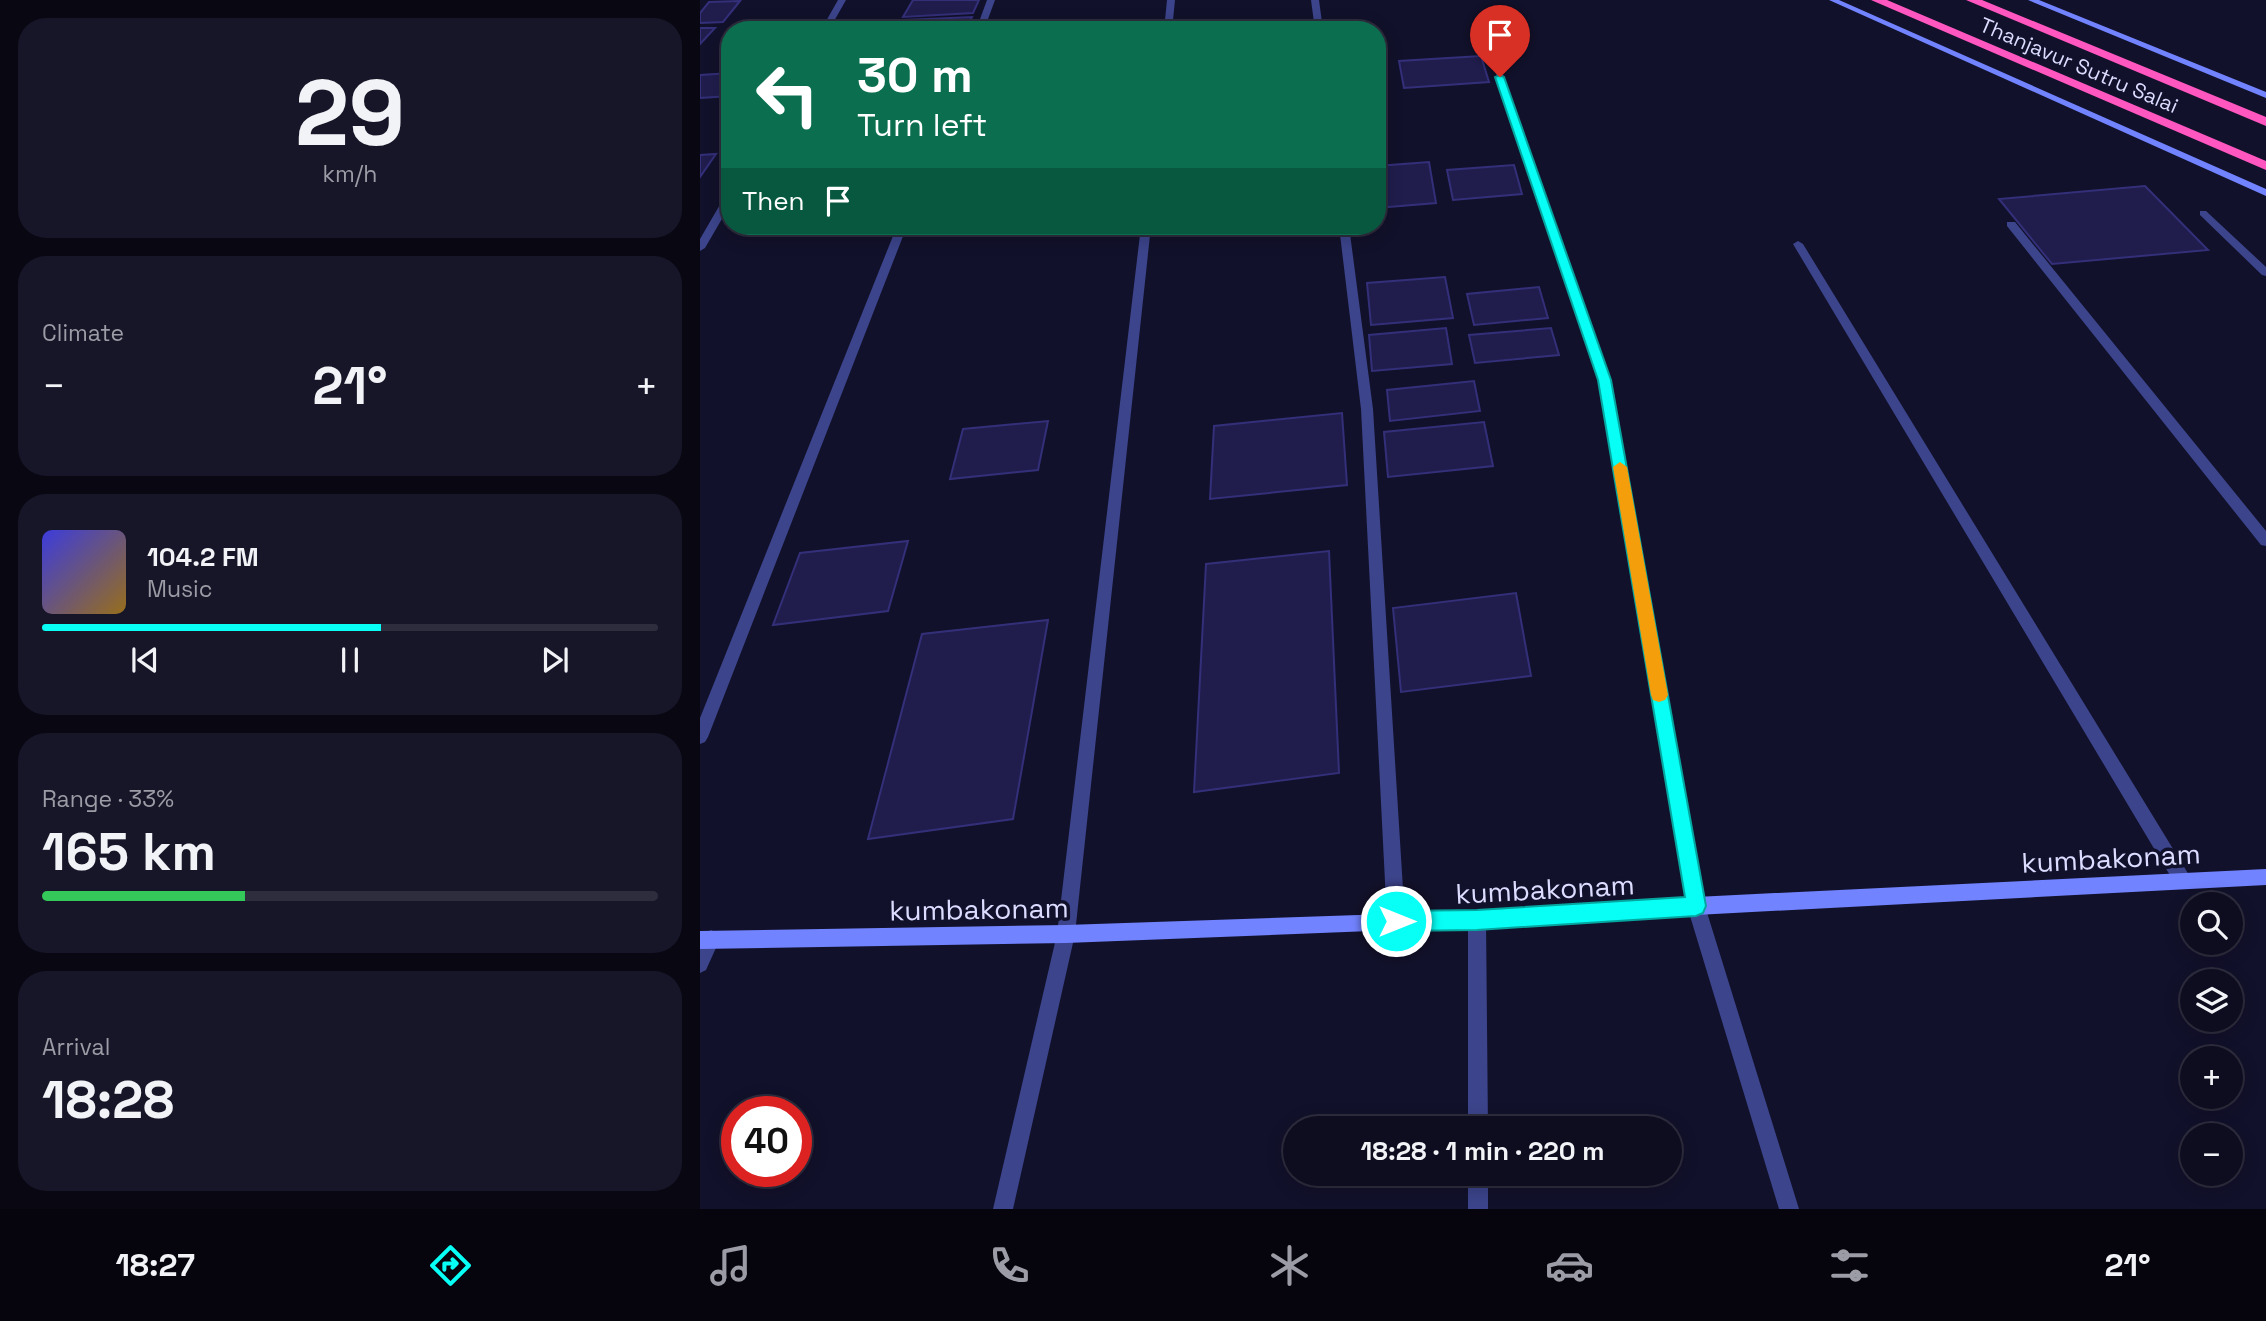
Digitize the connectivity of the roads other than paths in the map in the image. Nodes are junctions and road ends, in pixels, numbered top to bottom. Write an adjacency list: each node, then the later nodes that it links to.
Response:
1 (842, 0): 9 (street)
2 (991, 0): 10 (street)
3 (1171, 0): 11 (street)
4 (1315, 0): 12 (street)
5 (1833, 0): 17 (street)
6 (1877, 0): 16 (highway, Thanjavur Sutru Salai)
7 (1972, 0): 15 (highway, Thanjavur Sutru Salai)
8 (2032, 0): 14 (street)
9 (830, 21)
10 (983, 21)
11 (1169, 21)
12 (1318, 21)
13 (1491, 52): 31 (street)
14 (2266, 96)
15 (2266, 122)
16 (2266, 166)
17 (2266, 194)
18 (721, 212): 25 (street)
19 (2203, 213): 26 (street)
20 (2011, 224): 27 (street)
21 (898, 235): 28 (street)
22 (1145, 235): 34 (street)
23 (1345, 235): 33 (street)
24 (1798, 244): 30 (street)
25 (700, 248)
26 (2266, 273)
27 (2266, 541)
28 (700, 737)
29 (2266, 877): 30 (street, kumbakonam)
30 (2183, 881): 31 (street, kumbakonam)
31 (1696, 906): 32 (street, kumbakonam); 41 (street)
32 (1477, 920): 33 (street, kumbakonam); 37 (street)
33 (1396, 921): 34 (street, kumbakonam)
34 (1066, 934): 35 (street, kumbakonam); 39 (street)
35 (706, 939): 36 (street)
36 (700, 964)
37 (1478, 1116)
38 (1478, 1186): 40 (street)
39 (1003, 1209)
40 (1478, 1209)
41 (1788, 1209)

